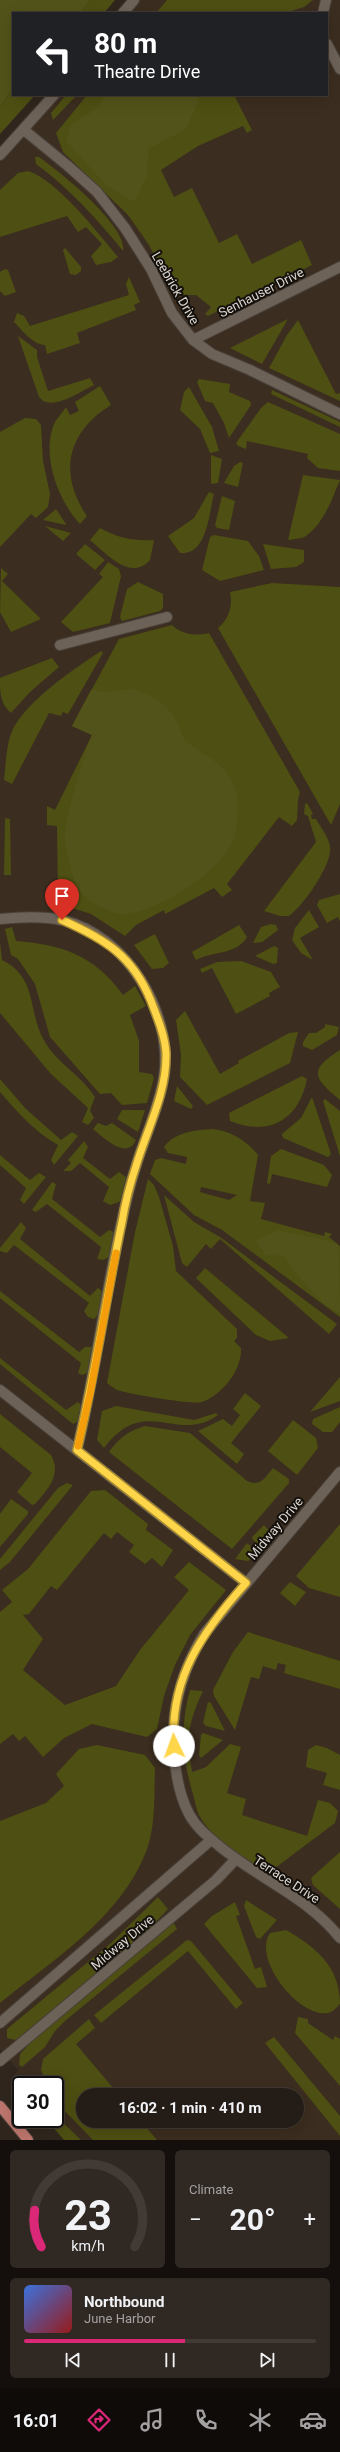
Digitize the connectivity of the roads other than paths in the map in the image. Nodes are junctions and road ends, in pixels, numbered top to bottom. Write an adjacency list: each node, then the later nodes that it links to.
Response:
1 (134, 0): 3 (street)
2 (326, 0): 4 (street)
3 (124, 12)
4 (323, 12)
5 (328, 46): 6 (street)
6 (340, 69)
7 (53, 96): 8 (street)
8 (24, 130): 9 (street); 11 (street, Leebrick Drive)
9 (0, 155)
10 (340, 266): 11 (street, Senhauser Drive)
11 (193, 340): 12 (street, Leebrick Drive)
12 (340, 414)
13 (167, 617): 14 (street)
14 (60, 645)
15 (0, 919): 17 (street)
16 (0, 1390): 17 (street)
17 (77, 1450): 19 (street)
18 (340, 1472): 19 (street, Midway Drive)
19 (246, 1583): 20 (street, Midway Drive)
20 (211, 1840): 21 (street, Midway Drive); 23 (street, Midway Drive)
21 (235, 1860): 22 (street, Terrace Drive); 24 (street, Midway Drive)
22 (340, 1938)
23 (0, 2023)
24 (0, 2061)
25 (0, 2106): 26 (main road)
26 (28, 2140)

